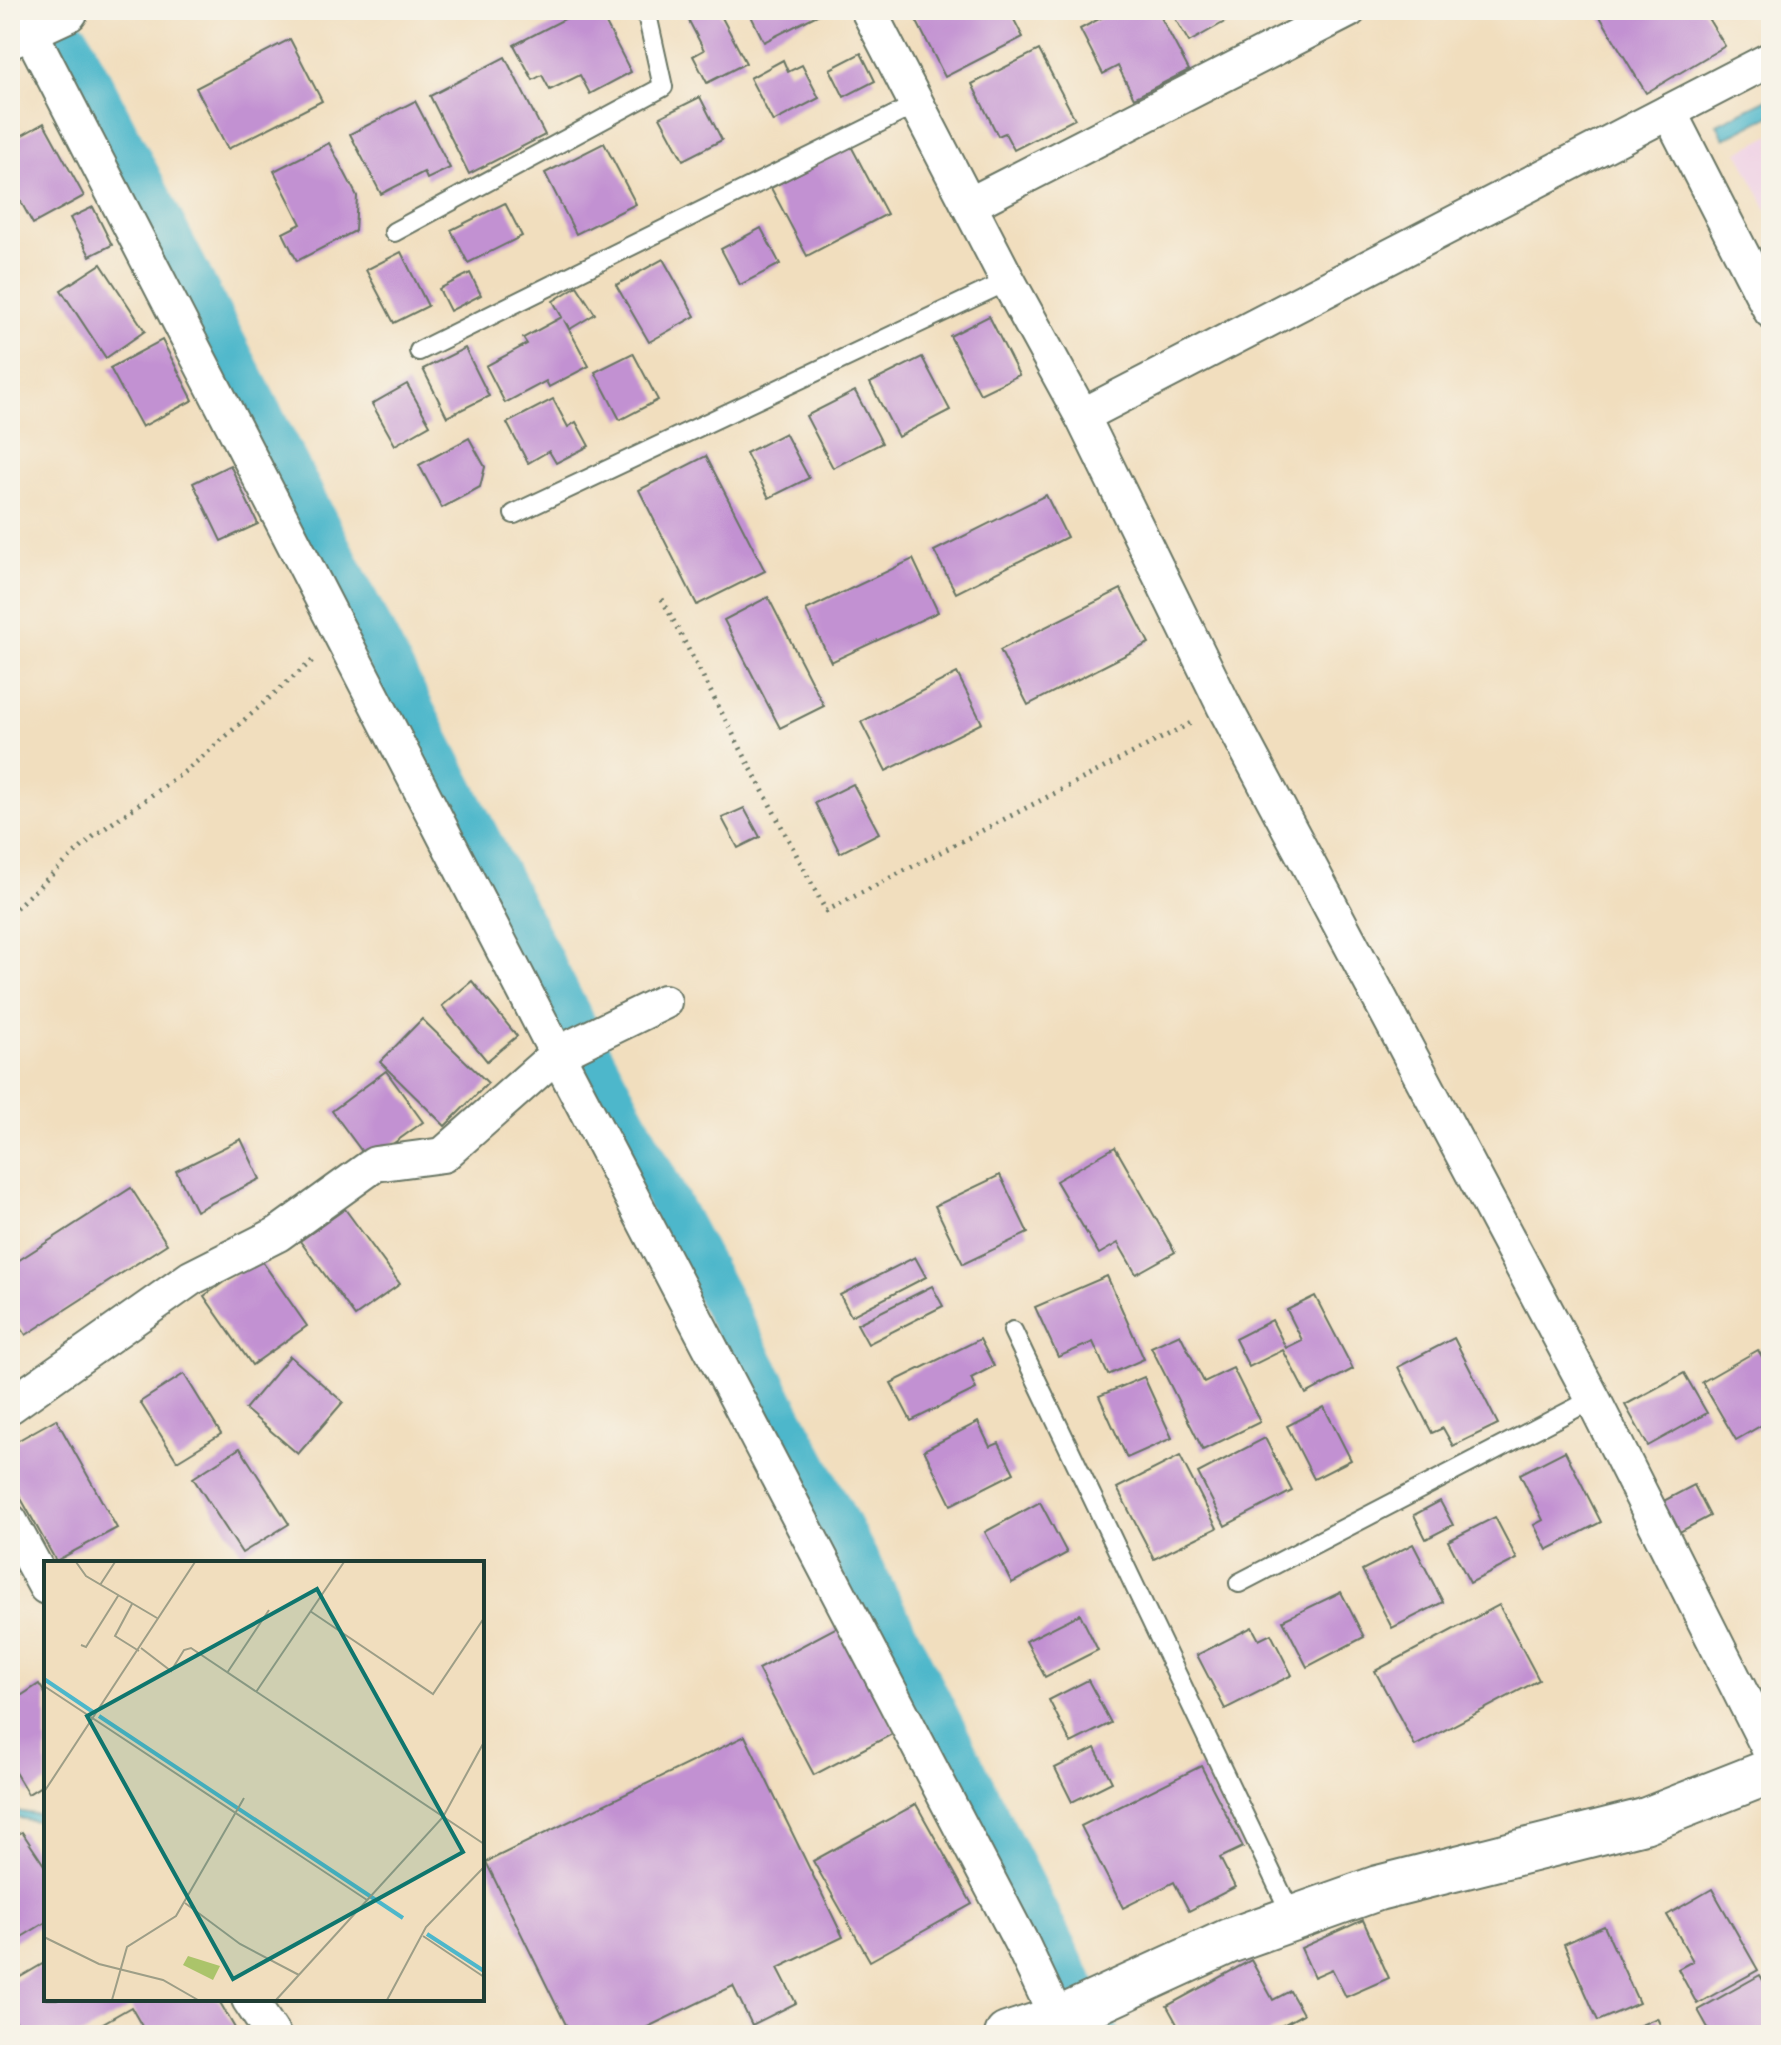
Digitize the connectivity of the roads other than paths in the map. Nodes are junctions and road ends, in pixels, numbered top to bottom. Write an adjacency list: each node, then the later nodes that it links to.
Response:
1 (646, 10): 9 (lane)
2 (868, 10): 6 (street)
3 (1349, 10): 8 (street)
4 (31, 21): 16 (street)
5 (1771, 59): 7 (street)
6 (917, 104): 8 (street); 12 (lane)
7 (1669, 112): 11 (street); 13 (street)
8 (969, 205): 10 (street)
9 (394, 232)
10 (1008, 281): 13 (street); 14 (lane)
11 (1771, 311)
12 (419, 351)
13 (1082, 416): 18 (street)
14 (514, 514)
15 (664, 1002): 16 (street)
16 (557, 1054): 19 (street); 27 (street)
17 (1013, 1331): 25 (lane)
18 (1593, 1399): 22 (lane); 23 (street)
19 (10, 1406)
20 (10, 1521): 21 (street)
21 (44, 1583)
22 (1239, 1583)
23 (1771, 1753)
24 (1771, 1771): 25 (street)
25 (1293, 1918): 27 (street)
26 (250, 2001): 28 (street)
27 (1067, 2023): 29 (street)
28 (273, 2035)
29 (1007, 2035)

